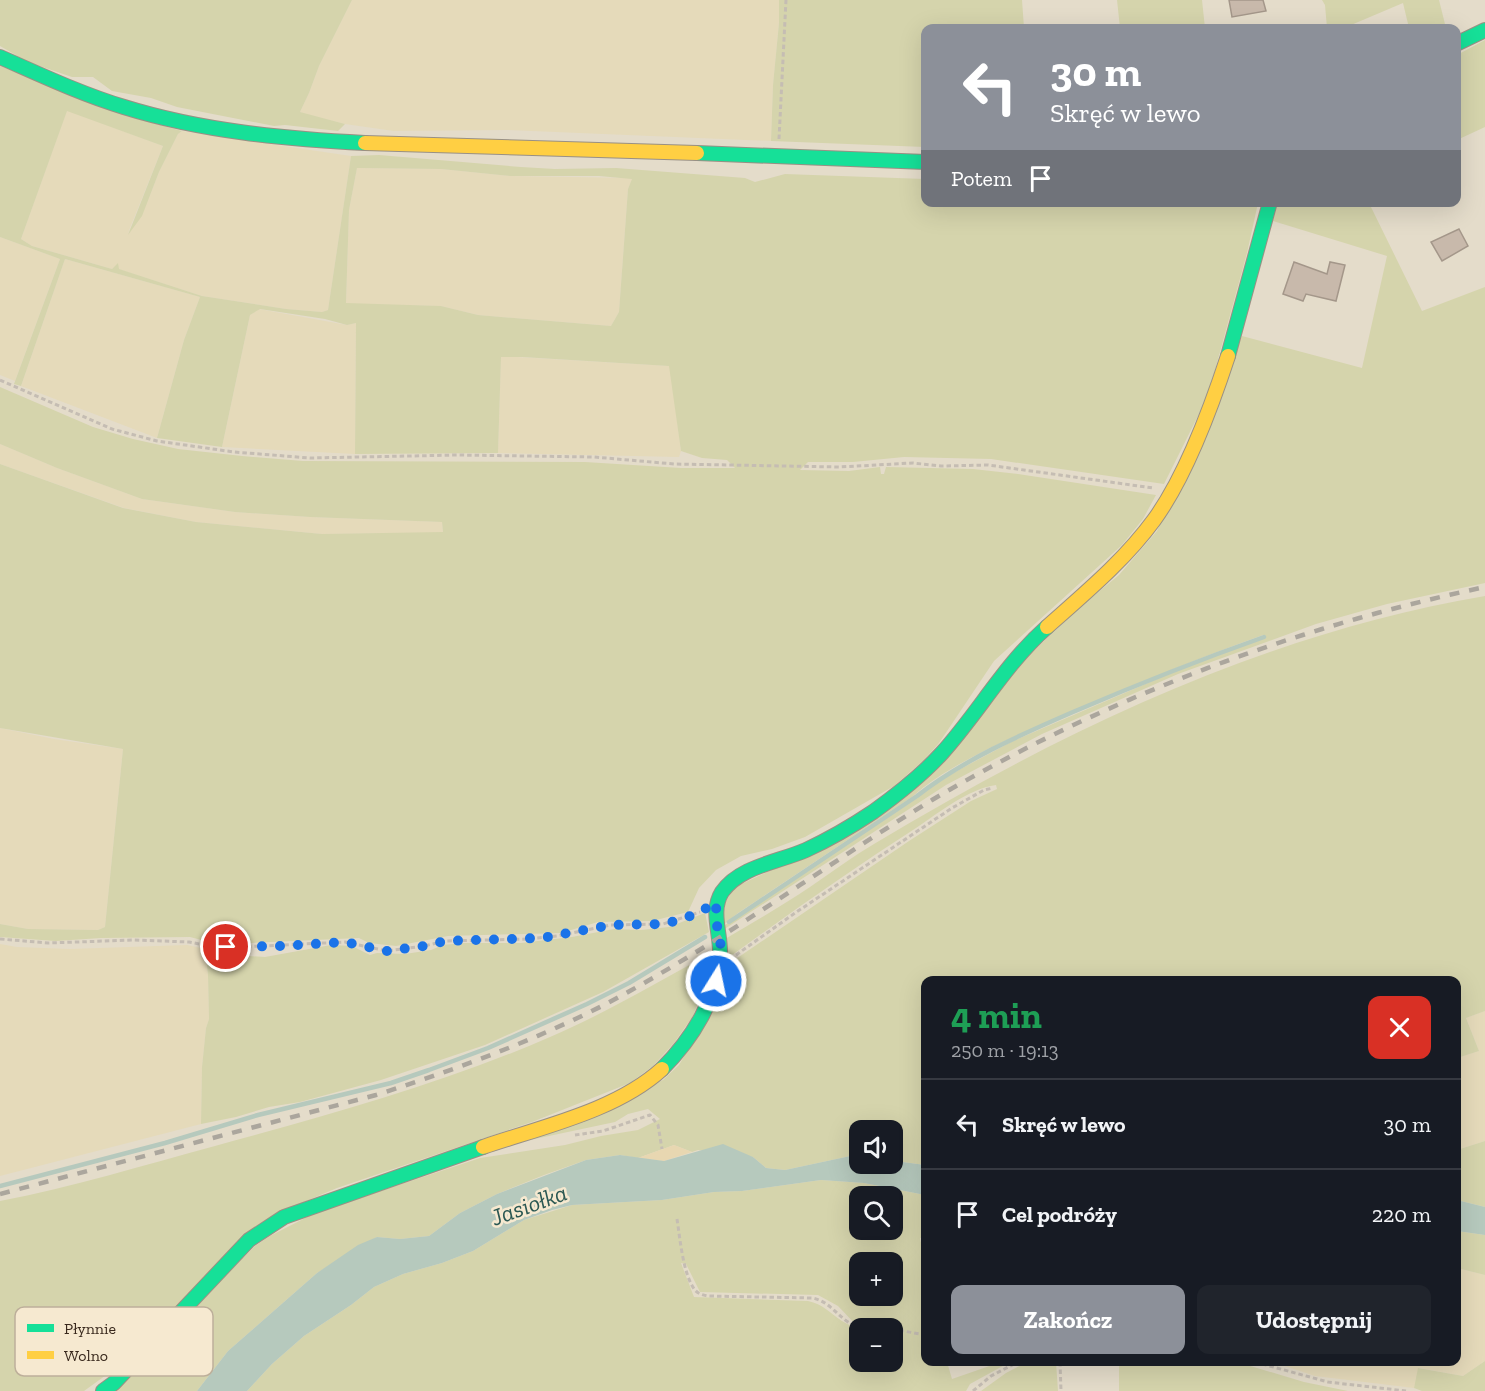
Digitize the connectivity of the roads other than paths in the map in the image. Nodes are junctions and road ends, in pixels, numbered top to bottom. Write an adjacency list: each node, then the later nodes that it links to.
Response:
1 (1485, 30): 2 (street)
2 (1461, 42)
3 (0, 57): 4 (street)
4 (921, 162)
5 (1269, 207): 6 (street)
6 (186, 1307)
7 (121, 1376): 8 (street)
8 (103, 1391)

